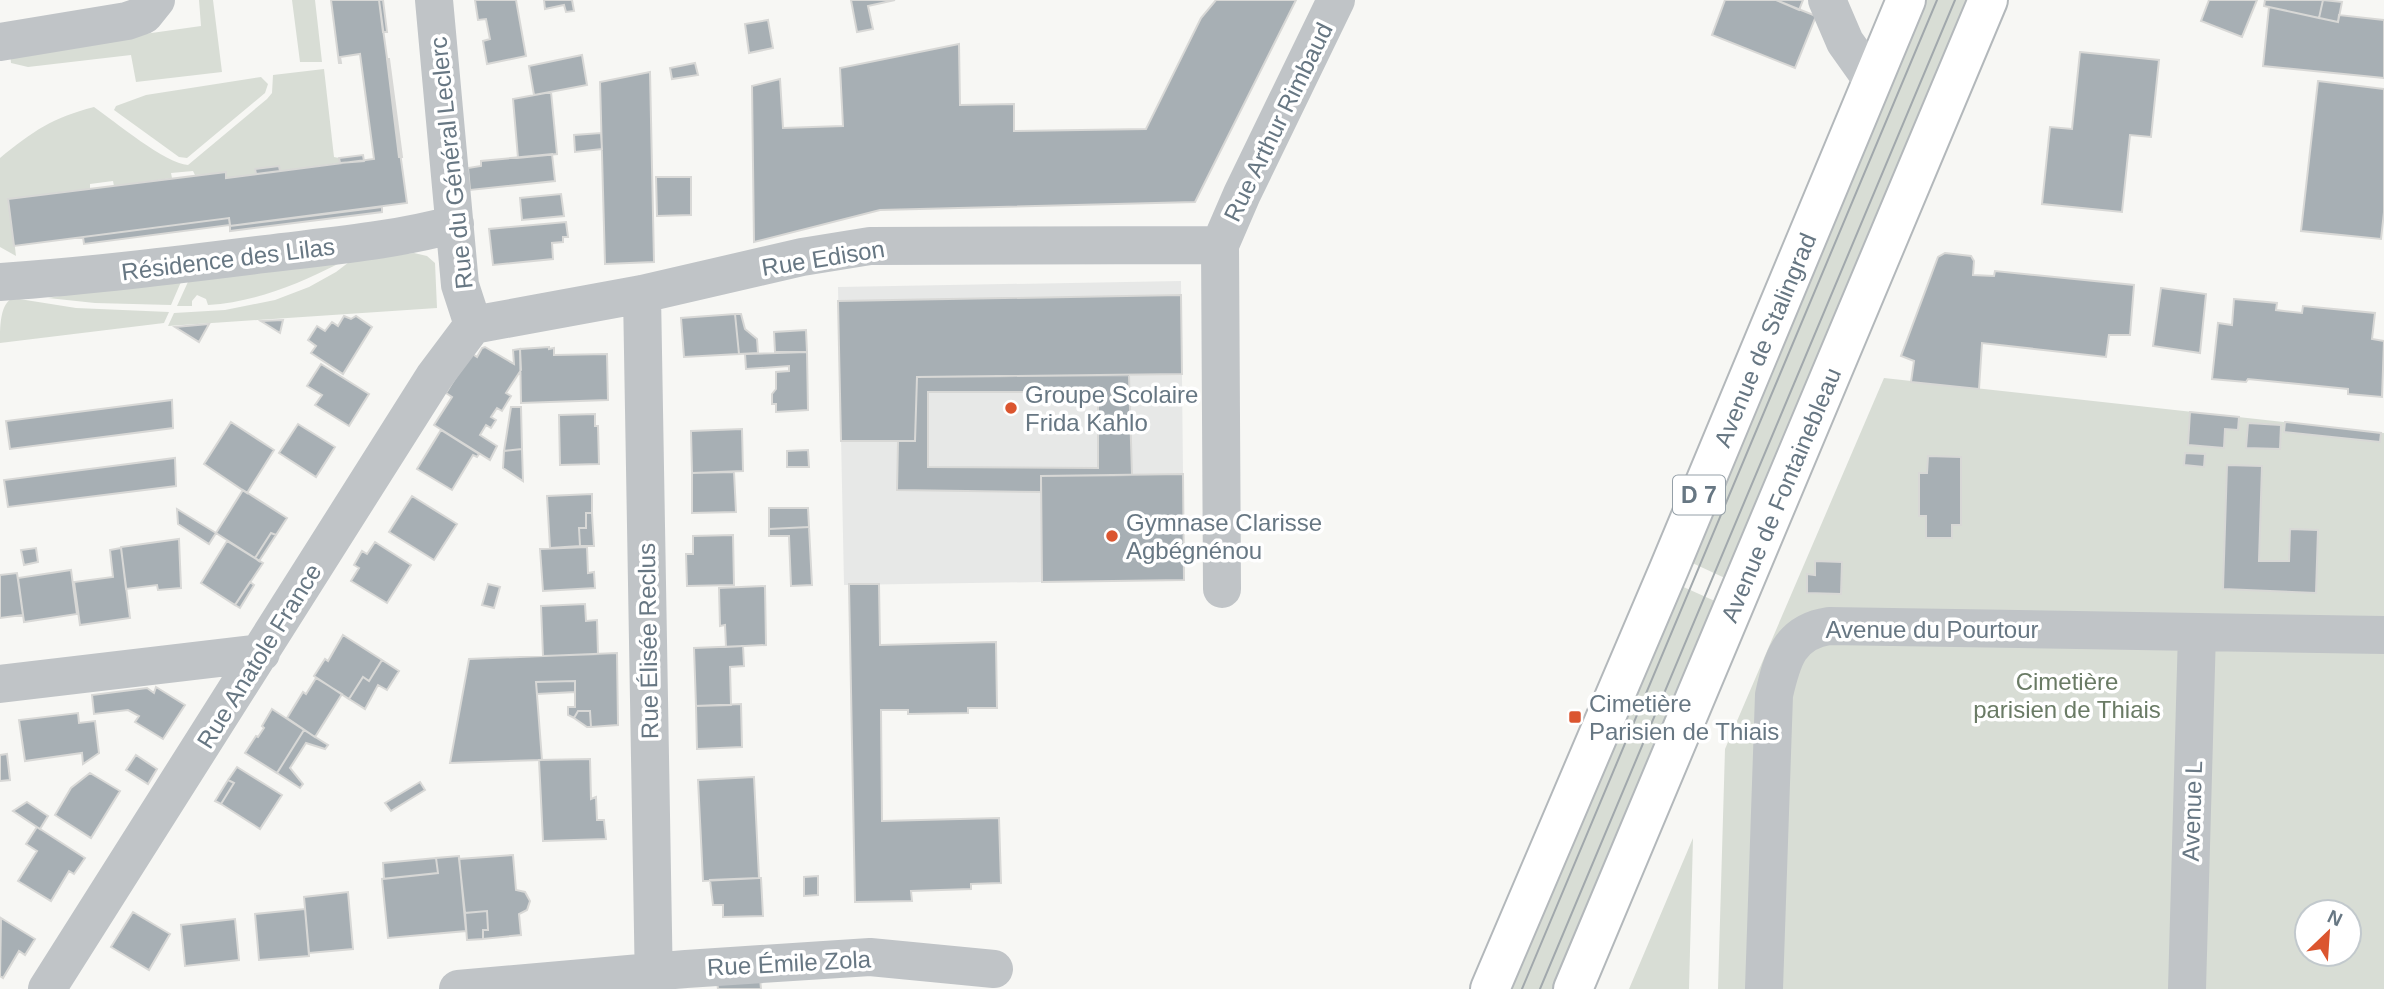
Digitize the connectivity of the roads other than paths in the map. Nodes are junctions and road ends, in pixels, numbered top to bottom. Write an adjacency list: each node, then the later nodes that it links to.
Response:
1 (156, 0): 7 (street)
2 (434, 0): 9 (street, Rue du Général Leclerc)
3 (1336, 0): 10 (street, Rue Arthur Rimbaud)
4 (1827, 0): 8 (street)
5 (1906, 0): 8 (main road, Avenue de Stalingrad / D 7)
6 (1988, 0): 24 (main road, Avenue de Fontainebleau)
7 (0, 42)
8 (1872, 80): 23 (main road, Avenue de Stalingrad / D 7)
9 (455, 224): 11 (street, Résidence des Lilas); 13 (street, Rue du Général Leclerc)
10 (1220, 245): 12 (street, Rue Edison); 14 (street)
11 (0, 282)
12 (642, 294): 13 (street, Rue Edison); 20 (street, Rue Élisée Reclus)
13 (473, 325): 17 (street, Rue Anatole France)
14 (1222, 589)
15 (2197, 632): 16 (street, Avenue du Pourtour); 25 (street, Avenue du Pourtour); 26 (street, Avenue L)
16 (2384, 635)
17 (261, 653): 18 (street); 21 (street, Rue Anatole France)
18 (0, 684)
19 (994, 969): 20 (street, Rue Émile Zola)
20 (654, 980): 22 (street, Rue Émile Zola)
21 (47, 989)
22 (458, 989)
23 (1490, 989)
24 (1573, 989)
25 (1764, 989)
26 (2187, 989)

